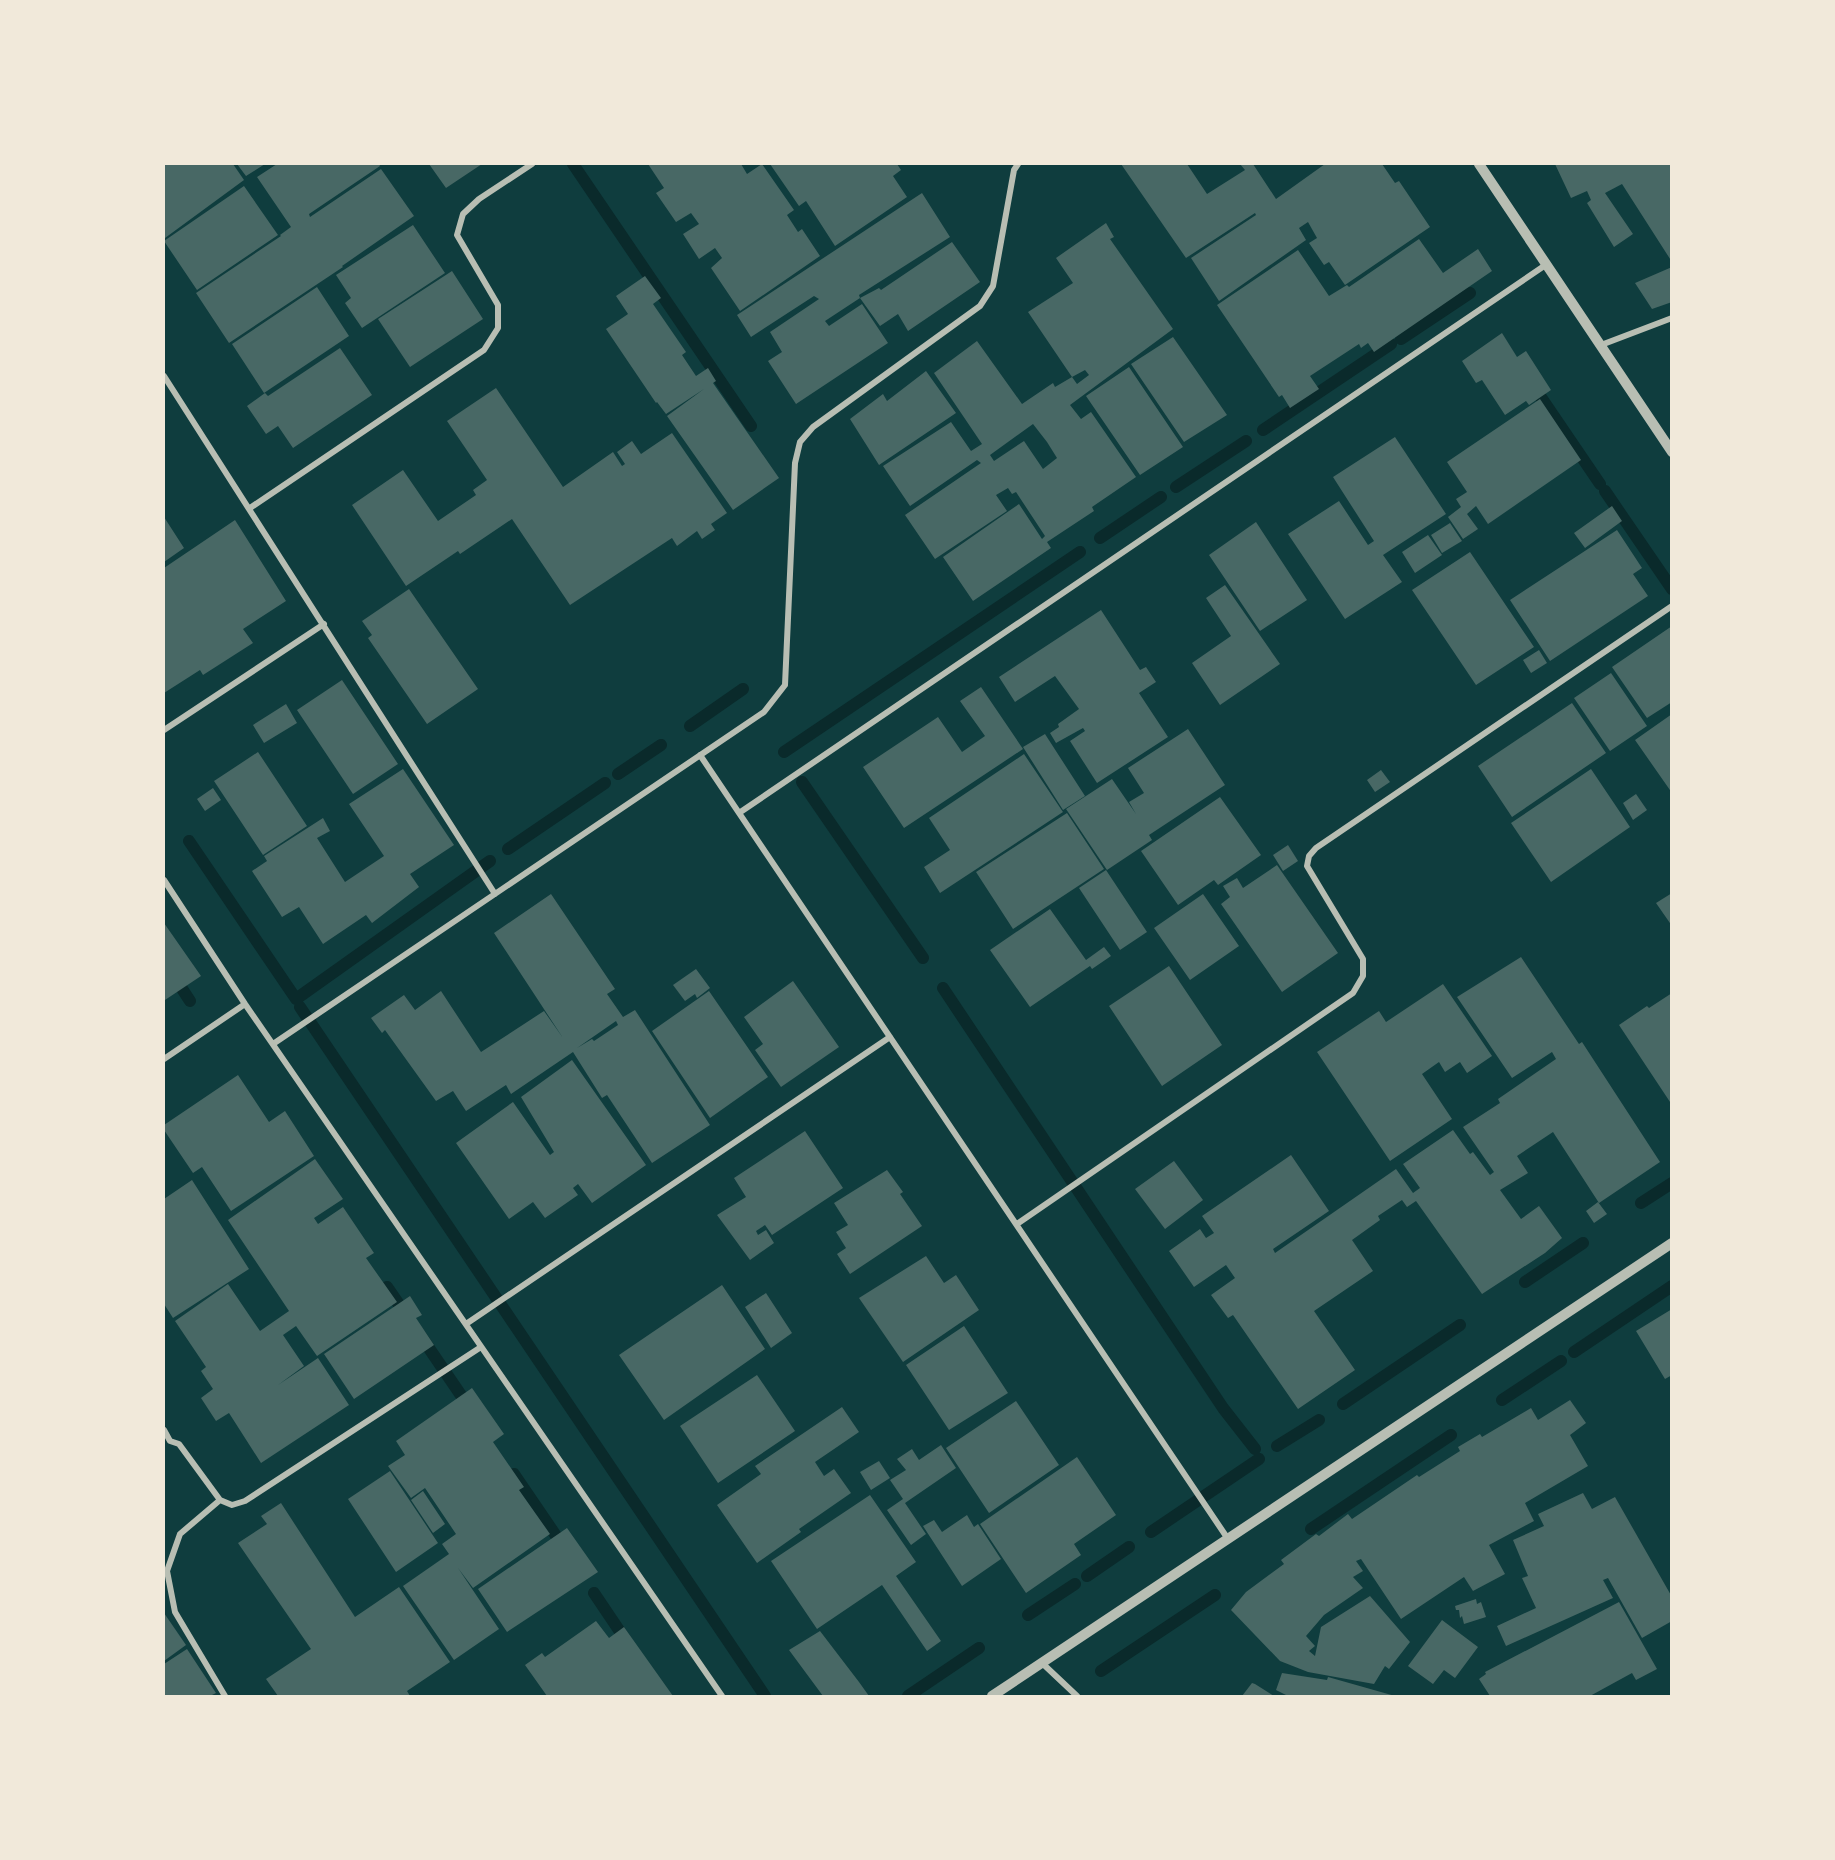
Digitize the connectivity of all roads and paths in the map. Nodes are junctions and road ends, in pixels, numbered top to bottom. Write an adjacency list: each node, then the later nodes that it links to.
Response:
1 (532, 164): 9 (street)
2 (1018, 164): 13 (street)
3 (1479, 164): 4 (street)
4 (1547, 264): 6 (street); 14 (street)
5 (1671, 318): 6 (street)
6 (1601, 345): 8 (street)
7 (164, 376): 9 (street)
8 (1671, 452)
9 (250, 508): 11 (street)
10 (1671, 606): 21 (street)
11 (324, 624): 12 (street); 16 (street)
12 (164, 730)
13 (700, 755): 14 (street); 16 (street)
14 (739, 813): 18 (street)
15 (164, 880): 17 (street)
16 (495, 894): 19 (street)
17 (245, 1004): 19 (street); 20 (street)
18 (890, 1037): 21 (street); 23 (street)
19 (273, 1044): 23 (street)
20 (164, 1059)
21 (1017, 1224): 28 (street)
22 (1671, 1243): 28 (street)
23 (466, 1324): 24 (street)
24 (481, 1347): 27 (street); 31 (street)
25 (164, 1430): 26 (street)
26 (167, 1442): 27 (street)
27 (220, 1500): 30 (street)
28 (1228, 1539): 29 (street)
29 (1042, 1663): 32 (street); 33 (street)
30 (225, 1696)
31 (722, 1696)
32 (992, 1696)
33 (1077, 1696)

